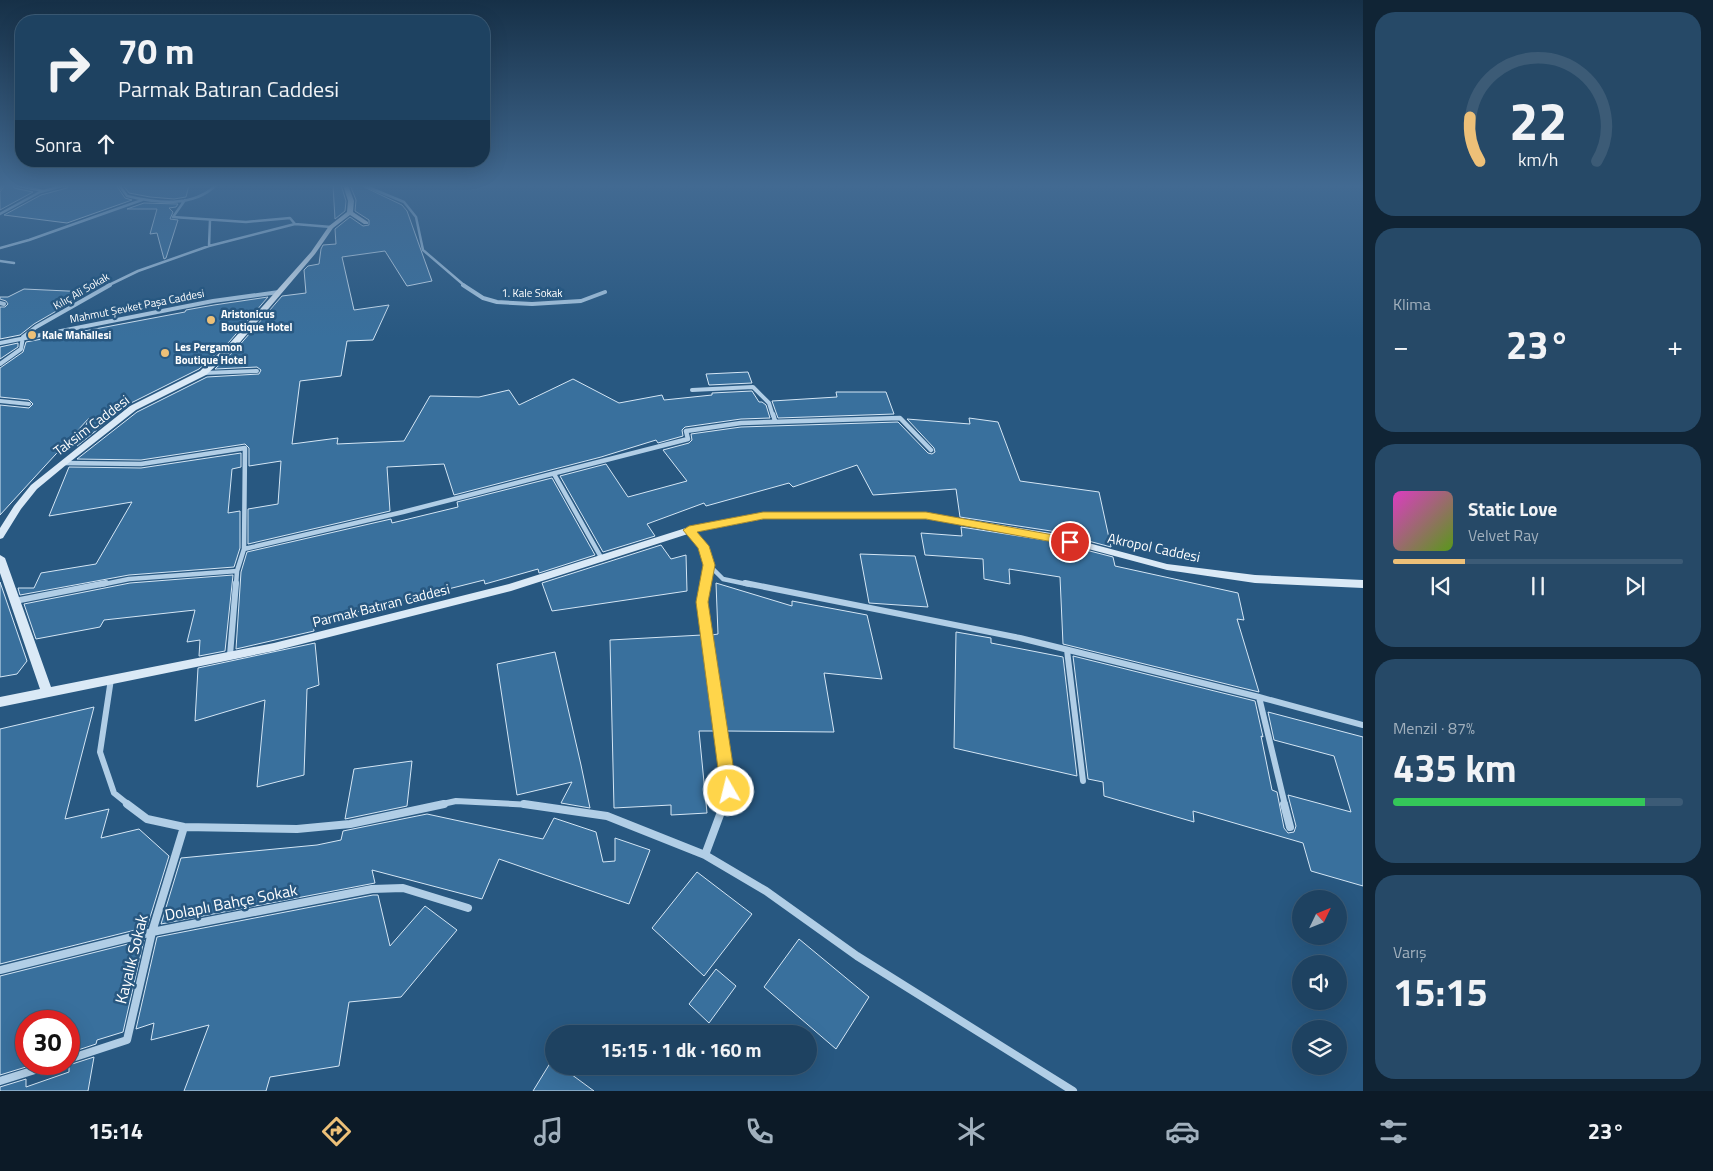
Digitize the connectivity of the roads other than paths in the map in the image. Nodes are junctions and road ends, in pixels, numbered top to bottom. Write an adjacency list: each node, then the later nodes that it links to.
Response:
1 (41, 236): 7 (street)
2 (209, 236): 6 (street)
3 (248, 236): 6 (street, Kılıç Ali Sokak)
4 (325, 236): 10 (main road, Taksim Caddesi)
5 (419, 236): 11 (street, 1. Kale Sokak)
6 (209, 246): 12 (street, Kılıç Ali Sokak)
7 (0, 248)
8 (0, 261): 9 (street)
9 (14, 263)
10 (278, 292): 12 (street, Mahmut Şevket Paşa Caddesi); 16 (main road, Taksim Caddesi)
11 (605, 292)
12 (23, 337): 13 (street, Mahmut Şevket Paşa Caddesi); 14 (street)
13 (0, 343)
14 (0, 364)
15 (257, 371): 16 (street)
16 (203, 373): 22 (main road, Taksim Caddesi)
17 (692, 390): 20 (street)
18 (0, 401): 19 (street)
19 (29, 404)
20 (775, 421): 21 (street); 23 (street)
21 (931, 450)
22 (63, 464): 26 (main road, Taksim Caddesi); 27 (street)
23 (554, 474): 27 (street); 29 (street)
24 (763, 516): 25 (main road, Parmak Batıran Caddesi); 32 (main road, Akropol Caddesi)
25 (689, 530): 29 (main road, Parmak Batıran Caddesi); 30 (street)
26 (0, 536)
27 (244, 549): 31 (street)
28 (0, 558): 33 (main road)
29 (602, 559): 35 (main road, Parmak Batıran Caddesi)
30 (709, 565): 34 (street); 44 (street)
31 (237, 571): 33 (street); 35 (street)
32 (1363, 584)
33 (15, 600): 37 (main road)
34 (1067, 650): 38 (street); 41 (street)
35 (230, 655): 36 (main road, Parmak Batıran Caddesi)
36 (111, 679): 37 (main road, Parmak Batıran Caddesi); 42 (street)
37 (47, 693): 39 (main road, Parmak Batıran Caddesi)
38 (1259, 697): 40 (street); 43 (street)
39 (0, 702)
40 (1363, 724)
41 (1083, 781)
42 (184, 827): 44 (street); 46 (street, Kayalık Sokak)
43 (1290, 827)
44 (705, 856): 51 (street)
45 (468, 908): 46 (street, Dolaplı Bahçe Sokak)
46 (152, 932): 47 (street, Dolaplı Bahçe Sokak); 48 (street, Kayalık Sokak)
47 (0, 970)
48 (80, 1055)
49 (19, 1075): 50 (street)
50 (0, 1081)
51 (1073, 1091)

